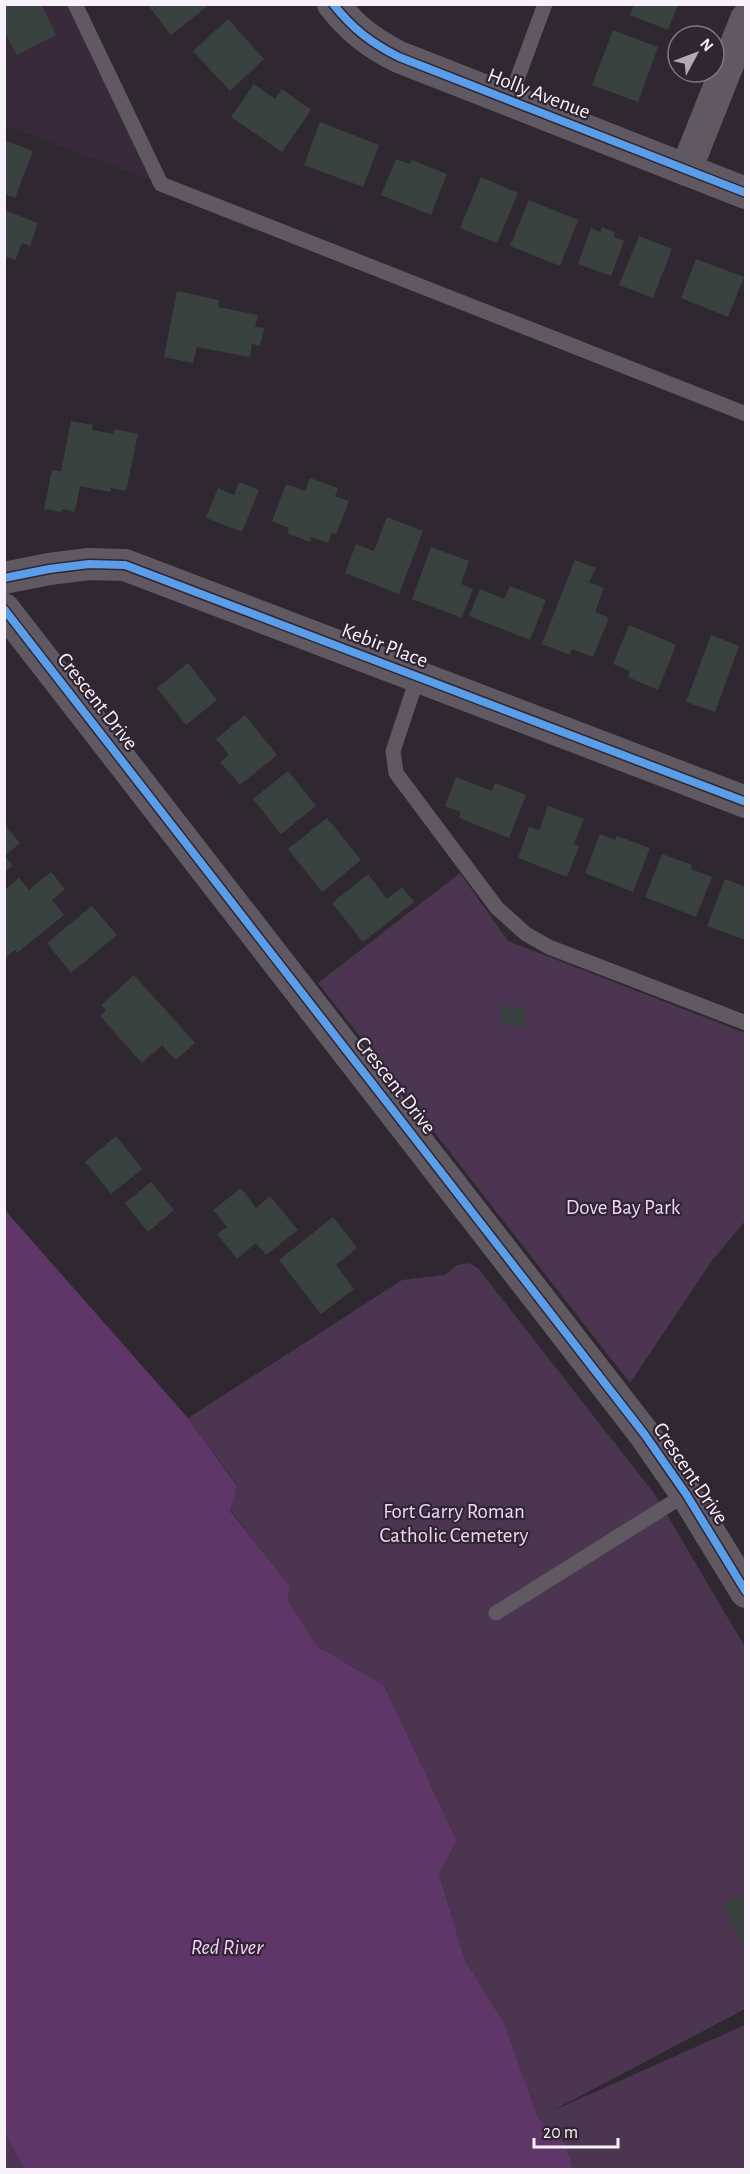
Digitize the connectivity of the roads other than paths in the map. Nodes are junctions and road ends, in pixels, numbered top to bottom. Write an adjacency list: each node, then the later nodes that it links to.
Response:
1 (75, 4): 8 (lane)
2 (333, 4): 5 (street, Holly Avenue)
3 (545, 4): 5 (lane)
4 (746, 19): 6 (street)
5 (509, 100): 6 (street, Holly Avenue)
6 (686, 170): 7 (street, Holly Avenue)
7 (746, 193)
8 (746, 414)
9 (4, 578): 11 (street, Kebir Place)
10 (4, 609): 14 (street, Crescent Drive)
11 (418, 676): 12 (street, Kebir Place); 13 (lane)
12 (746, 802)
13 (746, 1023)
14 (686, 1494): 15 (street, Crescent Drive); 16 (lane)
15 (746, 1592)
16 (496, 1612)

